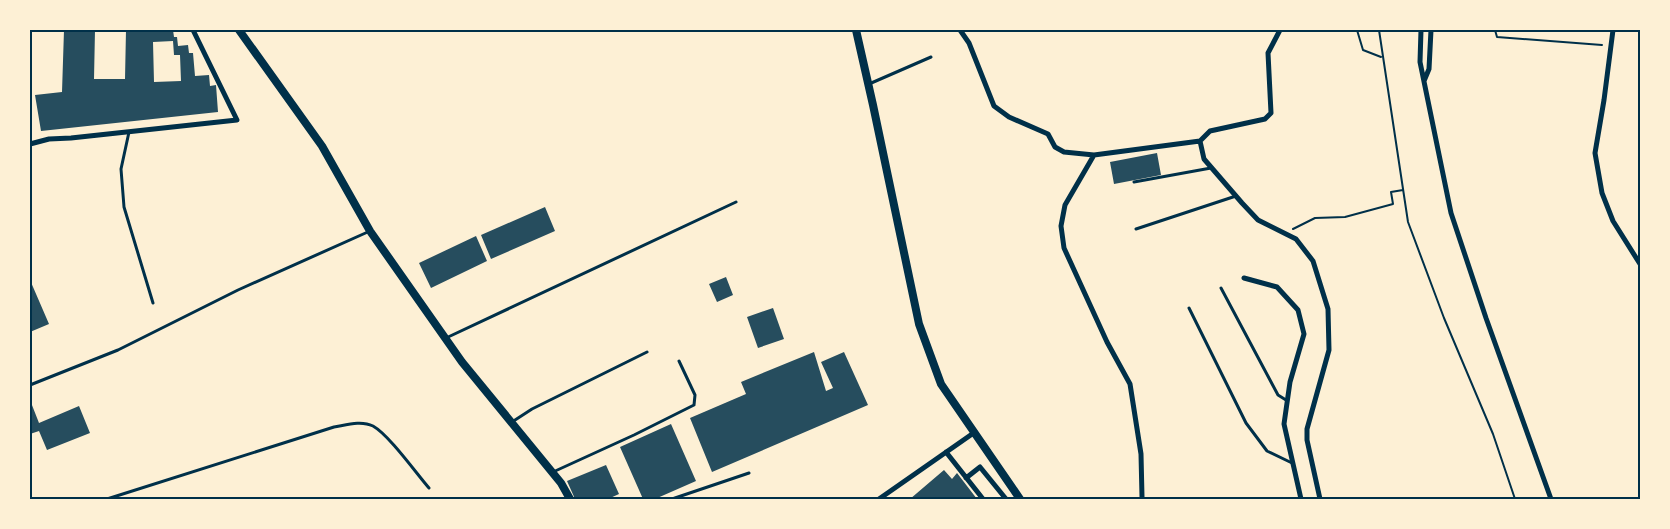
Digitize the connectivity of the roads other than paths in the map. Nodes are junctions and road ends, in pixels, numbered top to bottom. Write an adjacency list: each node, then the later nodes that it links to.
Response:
1 (193, 30): 12 (street)
2 (240, 30): 21 (street)
3 (856, 30): 11 (street)
4 (960, 30): 15 (street)
5 (1280, 30): 13 (street)
6 (1421, 30): 10 (street)
7 (1431, 30): 10 (street)
8 (1613, 30): 22 (street)
9 (931, 57): 11 (lane)
10 (1424, 81): 50 (street)
11 (868, 84): 33 (street)
12 (129, 132): 14 (street); 25 (lane)
13 (1200, 141): 15 (street); 16 (street)
14 (30, 144)
15 (1094, 155): 40 (street)
16 (1212, 168): 17 (lane); 18 (street)
17 (1134, 182)
18 (1237, 196): 20 (lane); 49 (street)
19 (736, 202): 27 (lane)
20 (1136, 229)
21 (370, 231): 27 (street); 30 (lane)
22 (1640, 264)
23 (1244, 278): 31 (street)
24 (1220, 288): 31 (lane)
25 (153, 303)
26 (1189, 308): 35 (lane)
27 (446, 338): 32 (street)
28 (647, 352): 32 (lane)
29 (679, 361): 36 (lane)
30 (30, 385)
31 (1286, 400): 35 (street)
32 (512, 422): 36 (street)
33 (975, 432): 34 (street); 47 (street)
34 (946, 452): 38 (street); 44 (street)
35 (1292, 463): 48 (street)
36 (552, 472): 42 (street)
37 (749, 473): 43 (lane)
38 (966, 478): 45 (street); 46 (street)
39 (429, 488): 41 (lane)
40 (1142, 497)
41 (107, 499)
42 (570, 499)
43 (672, 499)
44 (879, 499)
45 (983, 499)
46 (1006, 499)
47 (1020, 499)
48 (1301, 499)
49 (1320, 499)
50 (1551, 499)

